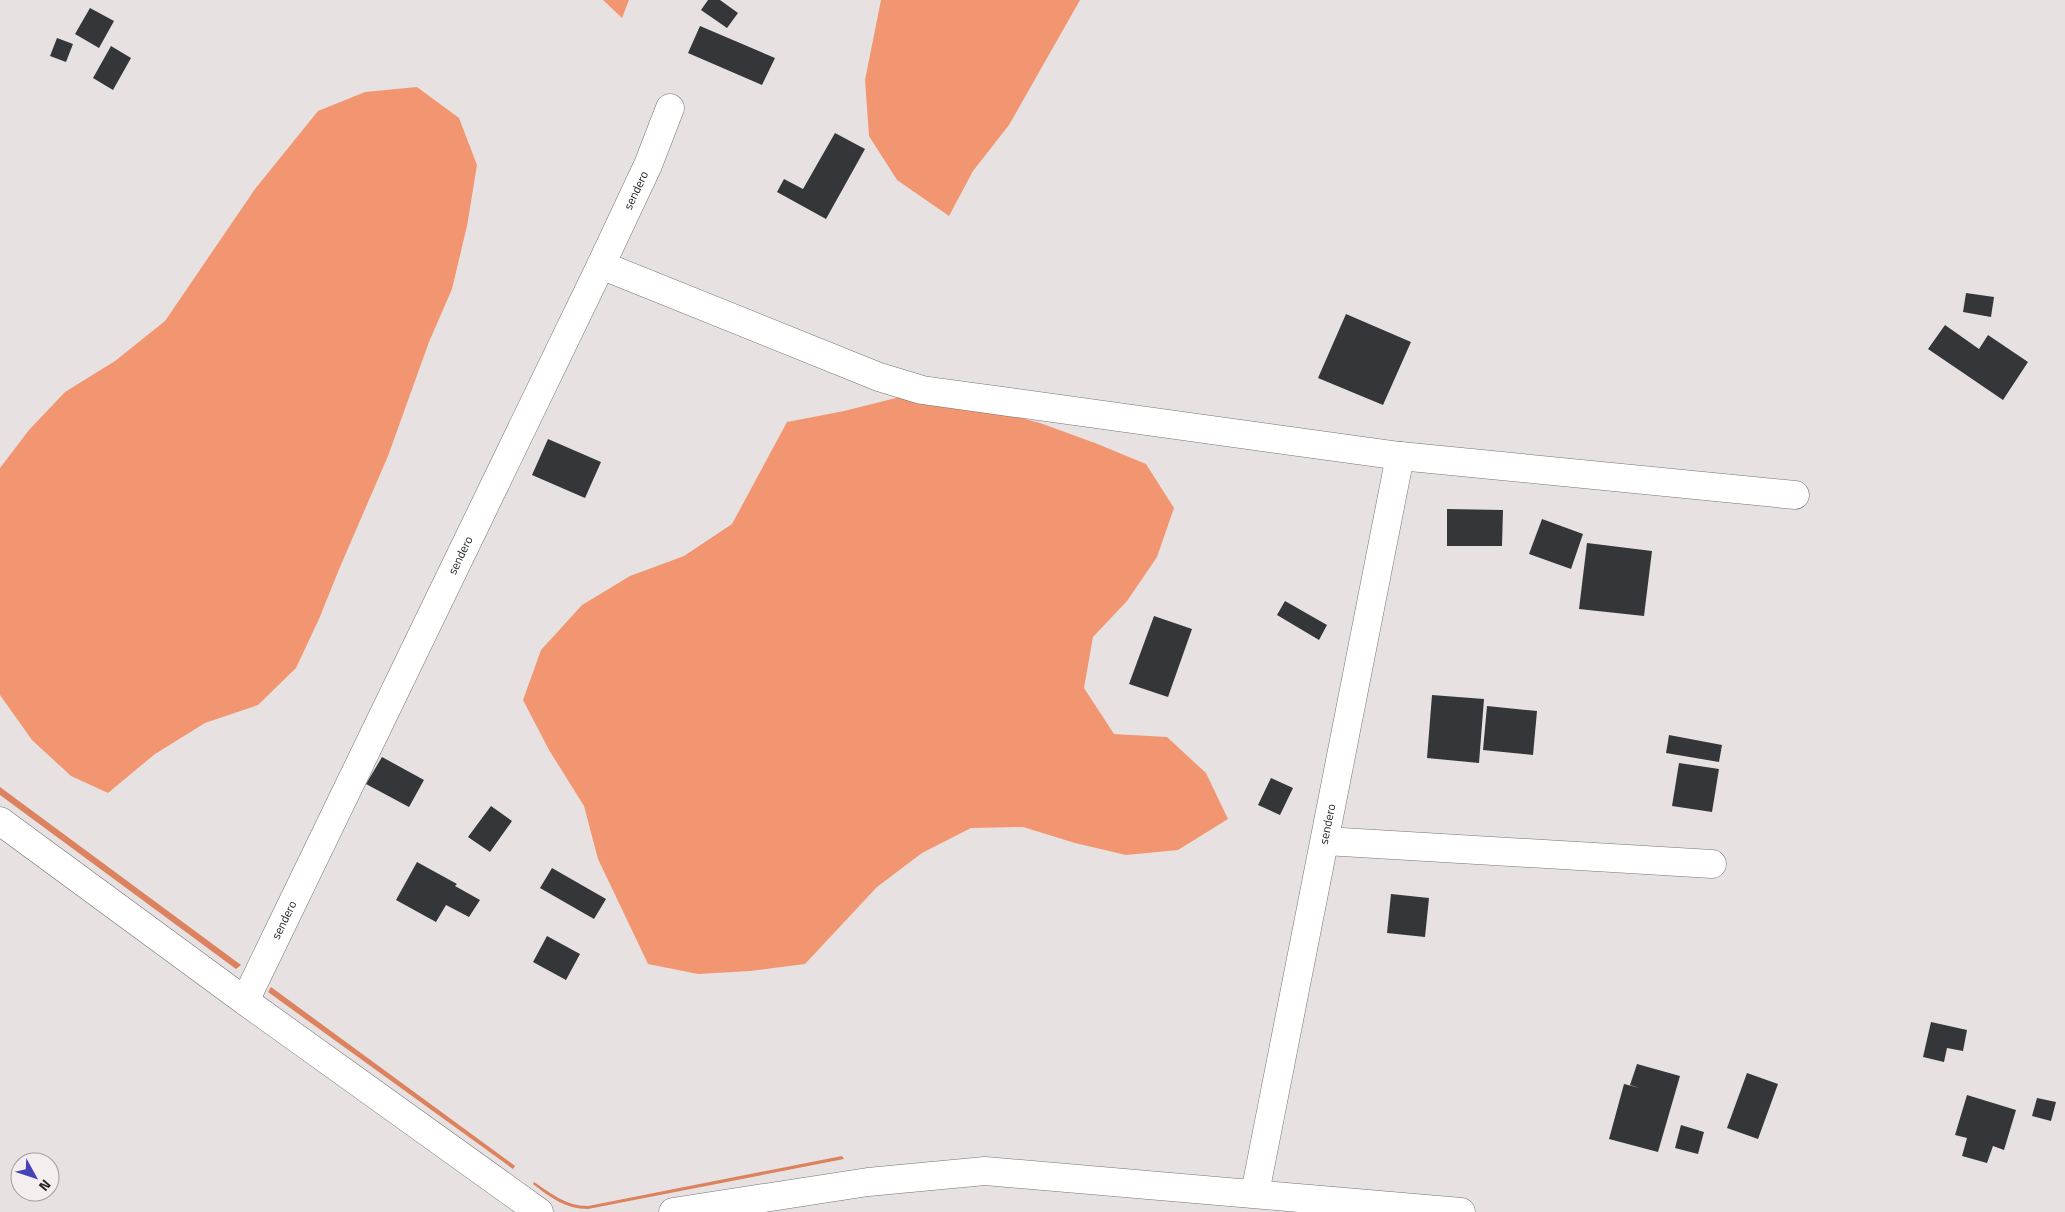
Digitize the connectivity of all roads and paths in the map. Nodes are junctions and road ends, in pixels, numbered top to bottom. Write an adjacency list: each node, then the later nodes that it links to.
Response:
1 (670, 108): 2 (street, sendero)
2 (601, 265): 3 (street); 8 (street, sendero)
3 (1400, 456): 4 (street); 6 (street, sendero)
4 (1795, 495)
5 (0, 821): 8 (street)
6 (1325, 841): 7 (street); 9 (street, sendero)
7 (1712, 864)
8 (245, 1001): 10 (street)
9 (1255, 1193): 11 (street); 12 (street)
10 (539, 1212)
11 (673, 1212)
12 (1461, 1212)

